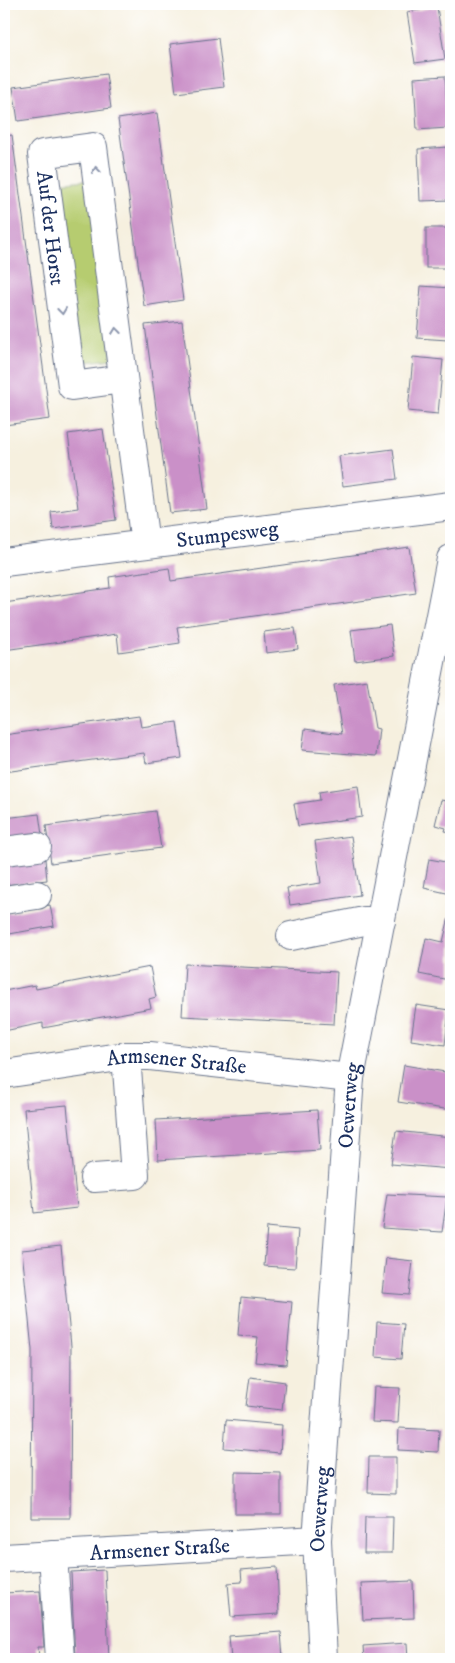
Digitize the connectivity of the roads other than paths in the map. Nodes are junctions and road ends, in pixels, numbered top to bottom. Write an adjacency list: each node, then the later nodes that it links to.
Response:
1 (123, 380): 1 (street, Auf der Horst, one-way to 1); 3 (street, Auf der Horst)
2 (451, 506): 3 (street, Stumpesweg)
3 (145, 544): 5 (street, Stumpesweg)
4 (451, 558): 6 (street, Oewerweg)
5 (4, 562)
6 (449, 586): 11 (street, Oewerweg)
7 (37, 847): 8 (street)
8 (4, 851)
9 (37, 895): 10 (street)
10 (4, 900)
11 (381, 921): 12 (street); 15 (street, Oewerweg)
12 (291, 936)
13 (126, 1056): 14 (street, Armsener Straße); 15 (street, Armsener Straße); 16 (street)
14 (4, 1074)
15 (350, 1078): 17 (street, Oewerweg)
16 (94, 1178)
17 (317, 1540): 18 (street, Armsener Straße); 21 (street, Oewerweg)
18 (53, 1555): 19 (street, Armsener Straße); 20 (street)
19 (4, 1558)
20 (60, 1659)
21 (323, 1659)

